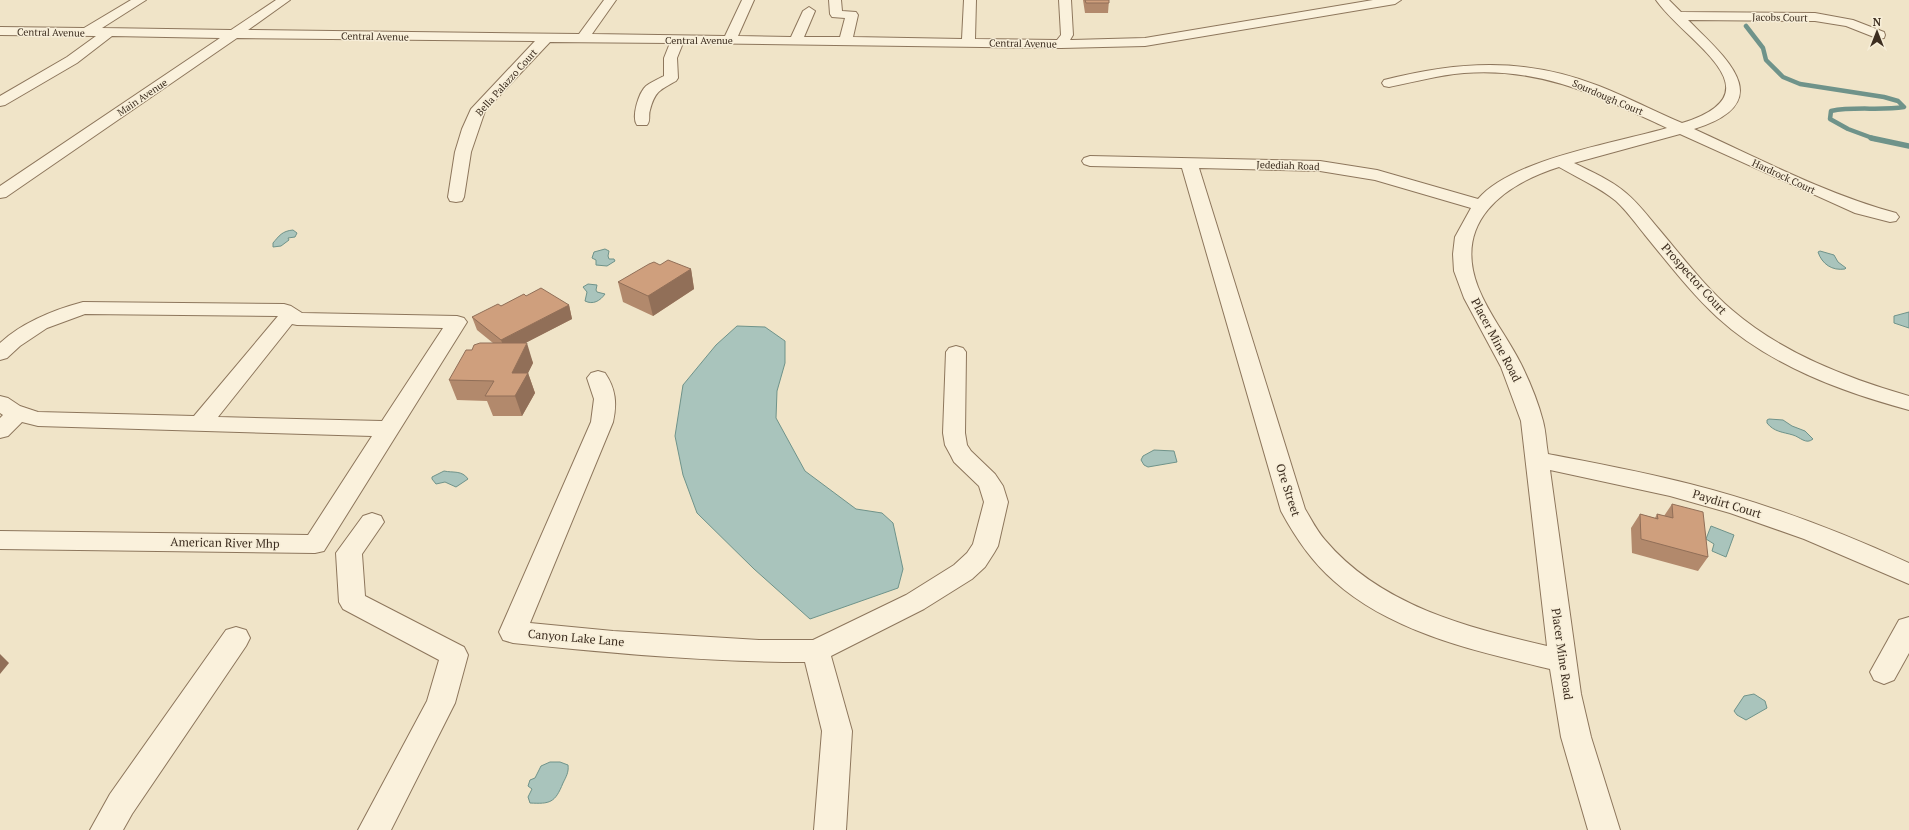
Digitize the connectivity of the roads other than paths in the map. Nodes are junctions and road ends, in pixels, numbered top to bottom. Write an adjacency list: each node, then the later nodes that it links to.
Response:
1 (140, 0): 13 (street)
2 (284, 0): 15 (street, Main Avenue)
3 (610, 0): 18 (street)
4 (748, 0): 20 (street)
5 (835, 0): 22 (street)
6 (970, 0): 23 (street)
7 (1065, 0): 24 (street)
8 (1395, 0): 24 (street, Central Avenue)
9 (1662, 0): 11 (street, Placer Mine Road)
10 (809, 11): 21 (street)
11 (1678, 16): 16 (street, Jacobs Court); 28 (street, Placer Mine Road)
12 (0, 31): 13 (street, Central Avenue)
13 (87, 32): 14 (street, Central Avenue)
14 (110, 32): 15 (street, Central Avenue); 26 (street)
15 (236, 34): 17 (street, Central Avenue); 32 (street, Main Avenue)
16 (1879, 35)
17 (545, 39): 18 (street, Central Avenue); 33 (street, Bella Palazzo Court)
18 (582, 39): 19 (street, Central Avenue)
19 (679, 40): 20 (street, Central Avenue); 27 (street)
20 (730, 40): 21 (street, Central Avenue)
21 (796, 41): 22 (street, Central Avenue)
22 (846, 41): 23 (street, Central Avenue)
23 (968, 43): 24 (street, Central Avenue)
24 (1061, 44)
25 (1389, 83): 28 (street, Sourdough Court)
26 (0, 102)
27 (642, 122)
28 (1681, 129): 30 (street, Placer Mine Road); 35 (street, Hardrock Court)
29 (1090, 161): 31 (street, Jedediah Road)
30 (1561, 162): 34 (street, Placer Mine Road); 40 (street, Prospector Court)
31 (1189, 163): 34 (street, Jedediah Road); 52 (street, Ore Street)
32 (0, 193)
33 (456, 198)
34 (1480, 205): 45 (street, Placer Mine Road)
35 (1890, 216)
36 (290, 314): 38 (street, American River Mhp); 42 (street); 43 (street, American River Mhp)
37 (956, 352): 51 (street, Canyon Lake Lane)
38 (0, 354)
39 (598, 378): 51 (street, Canyon Lake Lane)
40 (1909, 403)
41 (9, 408): 42 (street); 44 (street)
42 (200, 424): 43 (street)
43 (388, 429): 47 (street, American River Mhp)
44 (0, 431)
45 (1538, 460): 48 (street, Paydirt Court); 52 (street, Placer Mine Road)
46 (372, 522): 55 (street)
47 (0, 540)
48 (1909, 574)
49 (1909, 628): 53 (street)
50 (236, 638): 54 (street)
51 (816, 651): 56 (street)
52 (1562, 661): 57 (street, Placer Mine Road)
53 (1884, 672)
54 (106, 830)
55 (374, 830)
56 (830, 830)
57 (1604, 830)

